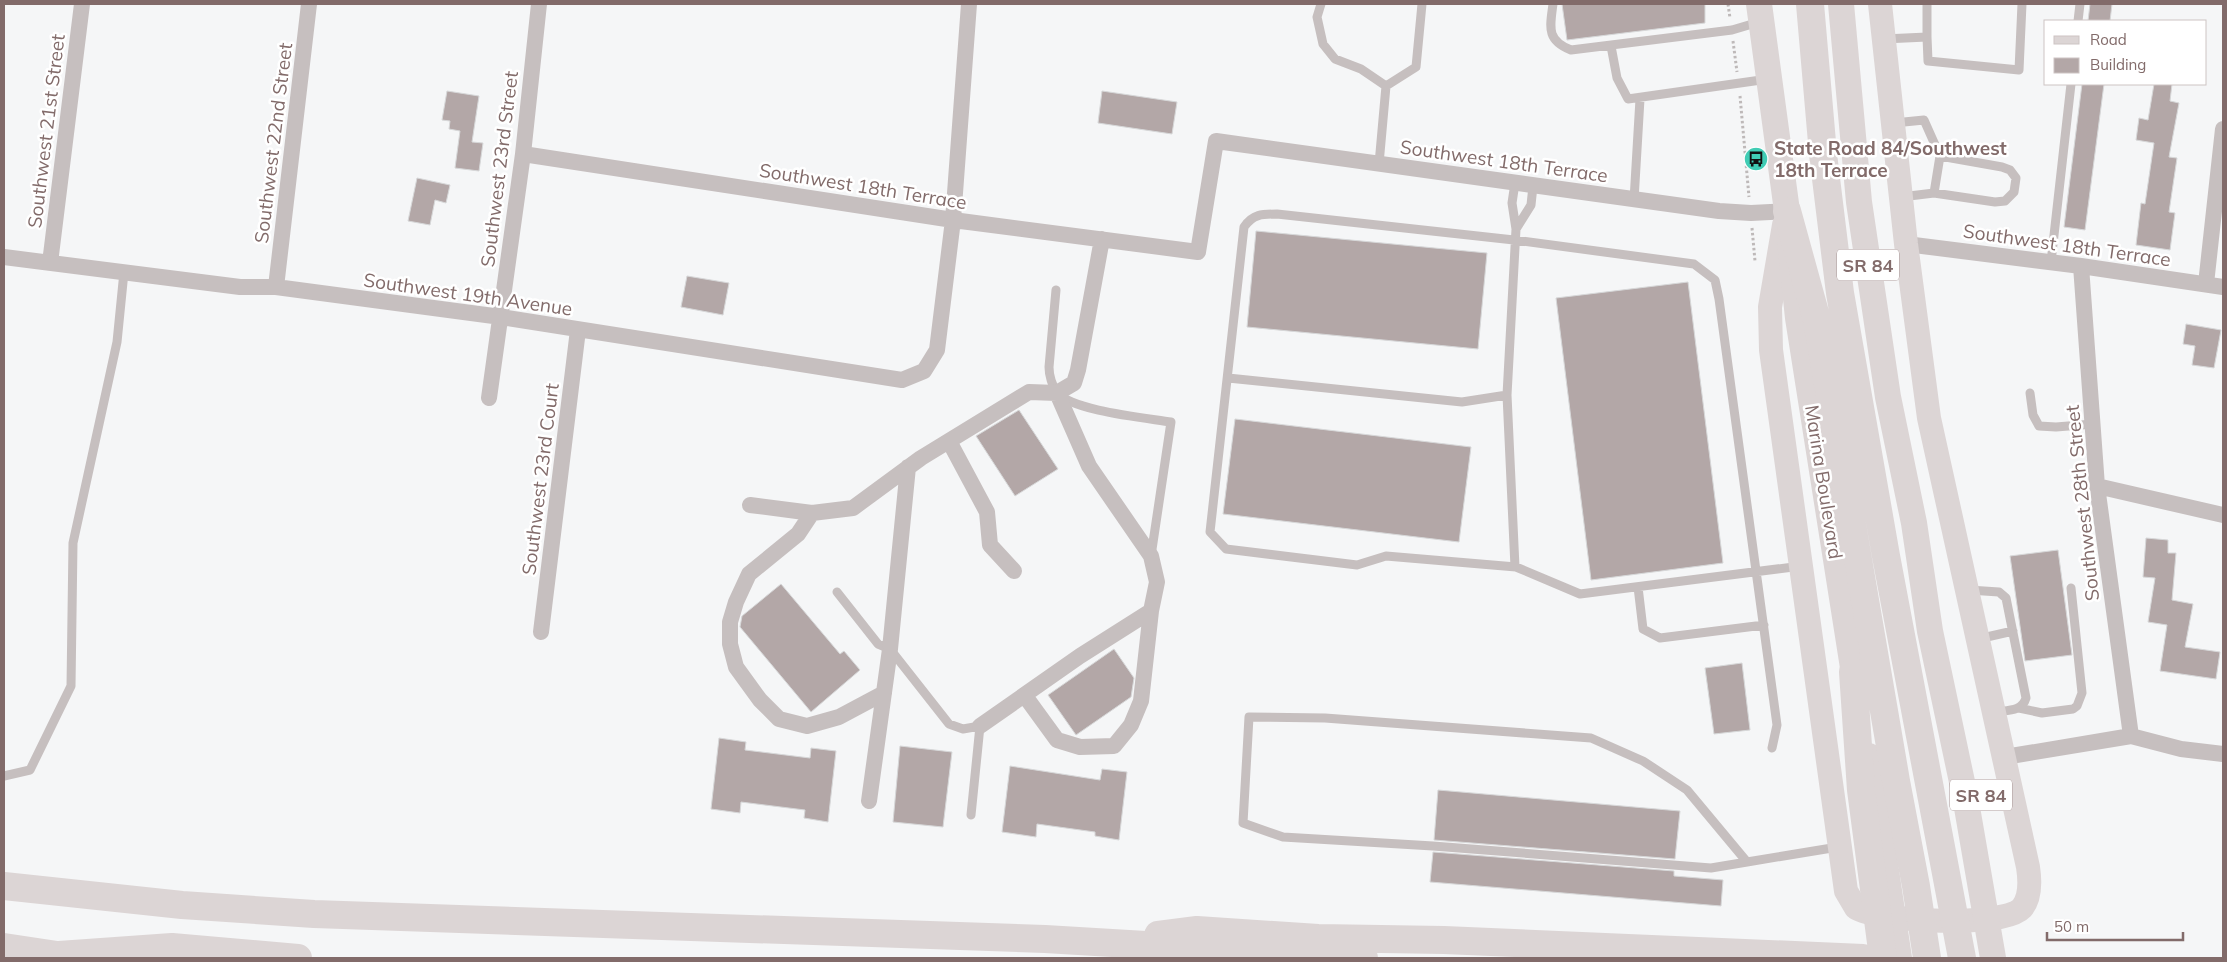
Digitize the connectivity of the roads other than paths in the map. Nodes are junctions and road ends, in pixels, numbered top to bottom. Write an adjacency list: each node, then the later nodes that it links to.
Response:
1 (82, 4): 40 (street, Southwest 21st Street)
2 (309, 4): 45 (street, Southwest 22nd Street)
3 (539, 4): 25 (street, Southwest 23rd Street)
4 (969, 4): 34 (street)
5 (1321, 4): 21 (lane)
6 (1422, 4): 21 (lane)
7 (1553, 4): 18 (lane)
8 (1810, 4): 103 (highway)
9 (1841, 4): 74 (main road, SR 84)
10 (1880, 4): 17 (main road)
11 (1927, 4): 16 (lane)
12 (2022, 4): 16 (lane)
13 (2080, 4): 15 (lane)
14 (1760, 13): 18 (lane); 19 (main road, Marina Boulevard)
15 (2078, 20)
16 (1927, 37): 17 (lane)
17 (1884, 39): 23 (main road)
18 (1610, 46): 22 (lane)
19 (1769, 79): 22 (lane); 33 (main road, Marina Boulevard)
20 (2071, 85): 41 (lane)
21 (1386, 86): 27 (lane)
22 (1640, 99): 32 (lane)
23 (1893, 123): 26 (lane); 31 (main road)
24 (2223, 129): 44 (street)
25 (522, 154): 34 (street, Southwest 18th Terrace); 48 (street, Southwest 23rd Street)
26 (1940, 156): 30 (lane); 30 (lane)
27 (1379, 164): 28 (street, Southwest 18th Terrace); 36 (street, Southwest 18th Terrace)
28 (1515, 183): 29 (street, Southwest 18th Terrace); 35 (lane)
29 (1533, 186): 32 (street, Southwest 18th Terrace); 35 (lane)
30 (1934, 193): 31 (lane)
31 (1901, 198): 38 (main road)
32 (1634, 200): 33 (street, Southwest 18th Terrace)
33 (1787, 211): 63 (main road); 78 (main road, Marina Boulevard); 102 (highway)
34 (953, 220): 36 (street, Southwest 18th Terrace); 49 (street, Southwest 19th Avenue)
35 (1516, 229): 37 (lane)
36 (1102, 240): 51 (street)
37 (1514, 240): 50 (lane); 53 (lane); 66 (lane)
38 (1906, 244): 41 (street, Southwest 18th Terrace); 69 (main road)
39 (4, 257): 40 (street, Southwest 19th Avenue)
40 (50, 262): 43 (street, Southwest 19th Avenue)
41 (2051, 262): 42 (street, Southwest 18th Terrace)
42 (2080, 266): 44 (street, Southwest 18th Terrace); 55 (street, Southwest 28th Street)
43 (124, 272): 45 (street, Southwest 19th Avenue); 88 (lane)
44 (2206, 284): 46 (street, Southwest 18th Terrace)
45 (276, 287): 48 (street, Southwest 19th Avenue)
46 (2223, 287)
47 (1056, 290): 51 (lane)
48 (501, 317): 49 (street, Southwest 19th Avenue); 54 (street, Southwest 23rd Street)
49 (578, 330): 73 (street, Southwest 23rd Court)
50 (1228, 378): 53 (lane); 64 (lane)
51 (1057, 393): 56 (street); 62 (street); 62 (lane)
52 (2030, 393): 55 (lane)
53 (1507, 395): 64 (lane)
54 (489, 398)
55 (2092, 424): 58 (street, Southwest 28th Street)
56 (949, 441): 57 (street); 65 (street)
57 (908, 467): 60 (street); 77 (street)
58 (2097, 486): 61 (street); 84 (street, Southwest 28th Street)
59 (750, 505): 60 (street)
60 (812, 513): 79 (street)
61 (2223, 515)
62 (1151, 556): 71 (street)
63 (1802, 566): 66 (lane); 91 (main road)
64 (1515, 567): 67 (lane)
65 (1014, 571)
66 (1757, 572): 67 (lane); 72 (lane)
67 (1638, 587): 72 (lane)
68 (2071, 588): 81 (lane)
69 (1966, 590): 75 (lane); 76 (main road)
70 (837, 592): 77 (lane)
71 (1151, 612): 80 (street); 80 (street)
72 (1764, 625): 85 (lane)
73 (541, 632)
74 (1938, 632): 104 (main road); 105 (main road, SR 84)
75 (2013, 632): 76 (lane); 81 (lane)
76 (1978, 639): 82 (main road)
77 (890, 649): 79 (street); 83 (lane)
78 (1853, 672): 100 (highway); 101 (main road, Marina Boulevard)
79 (884, 693): 89 (street)
80 (1025, 696): 83 (street)
81 (2019, 708): 82 (lane)
82 (1995, 712): 87 (main road)
83 (980, 726): 90 (lane)
84 (2131, 736): 86 (street); 87 (street)
85 (1772, 748)
86 (2223, 754)
87 (2005, 757): 91 (main road)
88 (4, 776)
89 (869, 801)
90 (972, 815)
91 (1838, 847): 92 (lane)
92 (1747, 862): 92 (lane)
93 (4, 886): 94 (highway)
94 (1103, 942): 98 (highway); 99 (highway)
95 (4, 948): 96 (highway)
96 (70, 957): 97 (highway)
97 (298, 958)
98 (1364, 958)
99 (1863, 958)
100 (1883, 958)
101 (1899, 958)
102 (1926, 958)
103 (1962, 958)
104 (1993, 958)
105 (2011, 958)

